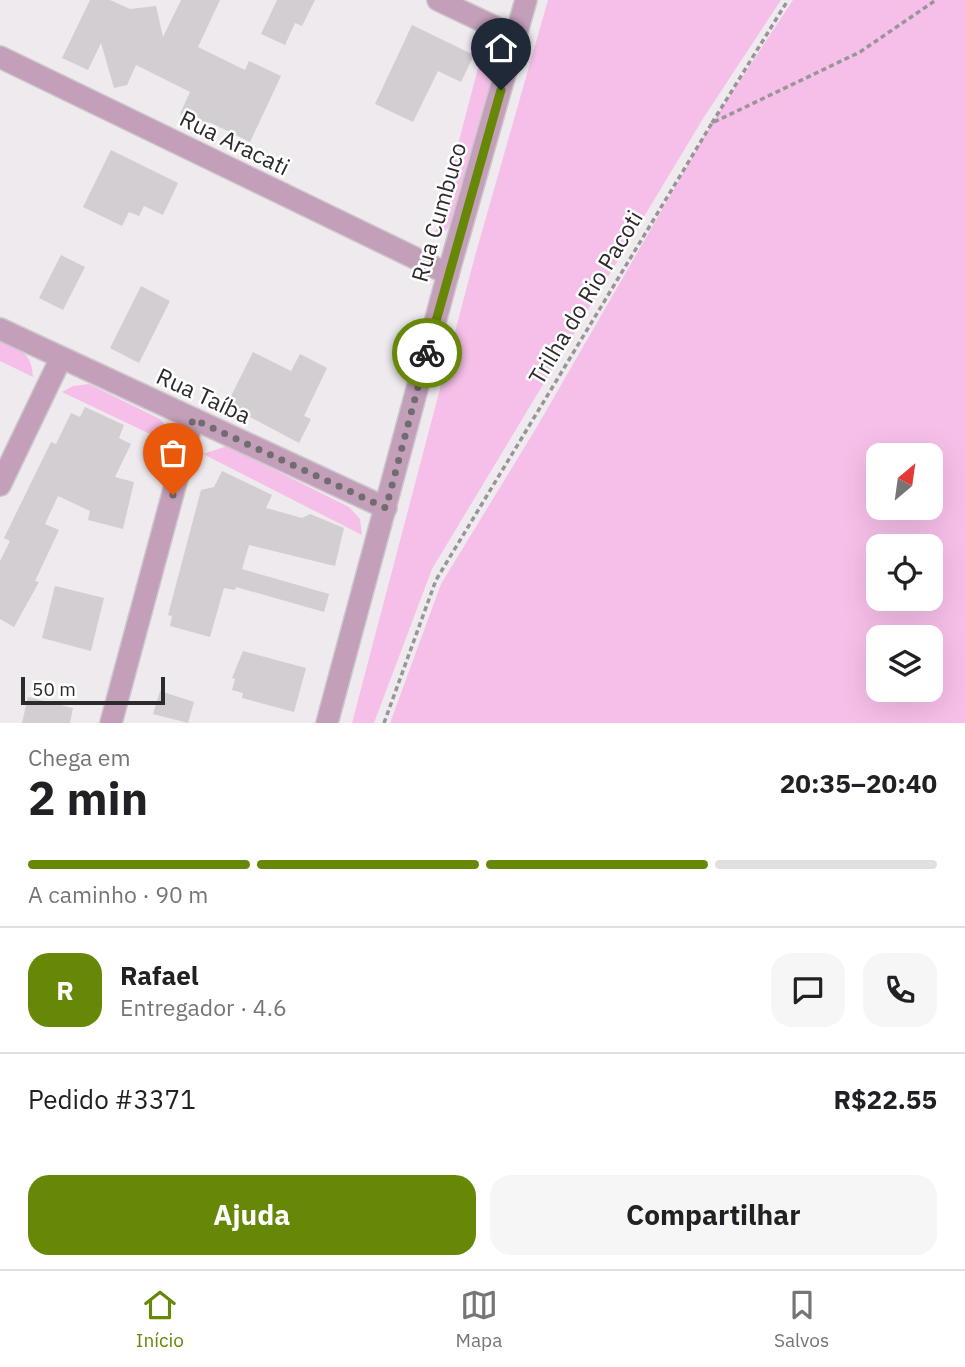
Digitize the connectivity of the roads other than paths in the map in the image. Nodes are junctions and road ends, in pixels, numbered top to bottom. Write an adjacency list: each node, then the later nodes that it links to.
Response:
1 (438, 0): 3 (street)
2 (526, 0): 3 (street, Rua Cumbuco)
3 (516, 37): 5 (street, Rua Cumbuco)
4 (0, 57): 5 (street, Rua Aracati)
5 (448, 274): 10 (street, Rua Cumbuco)
6 (0, 328): 7 (street, Rua Taíba)
7 (61, 358): 8 (street, Rua Taíba); 9 (street)
8 (193, 419): 10 (street, Rua Taíba); 11 (street)
9 (0, 485)
10 (386, 508): 12 (street, Rua Cumbuco)
11 (111, 723)
12 (327, 723)

